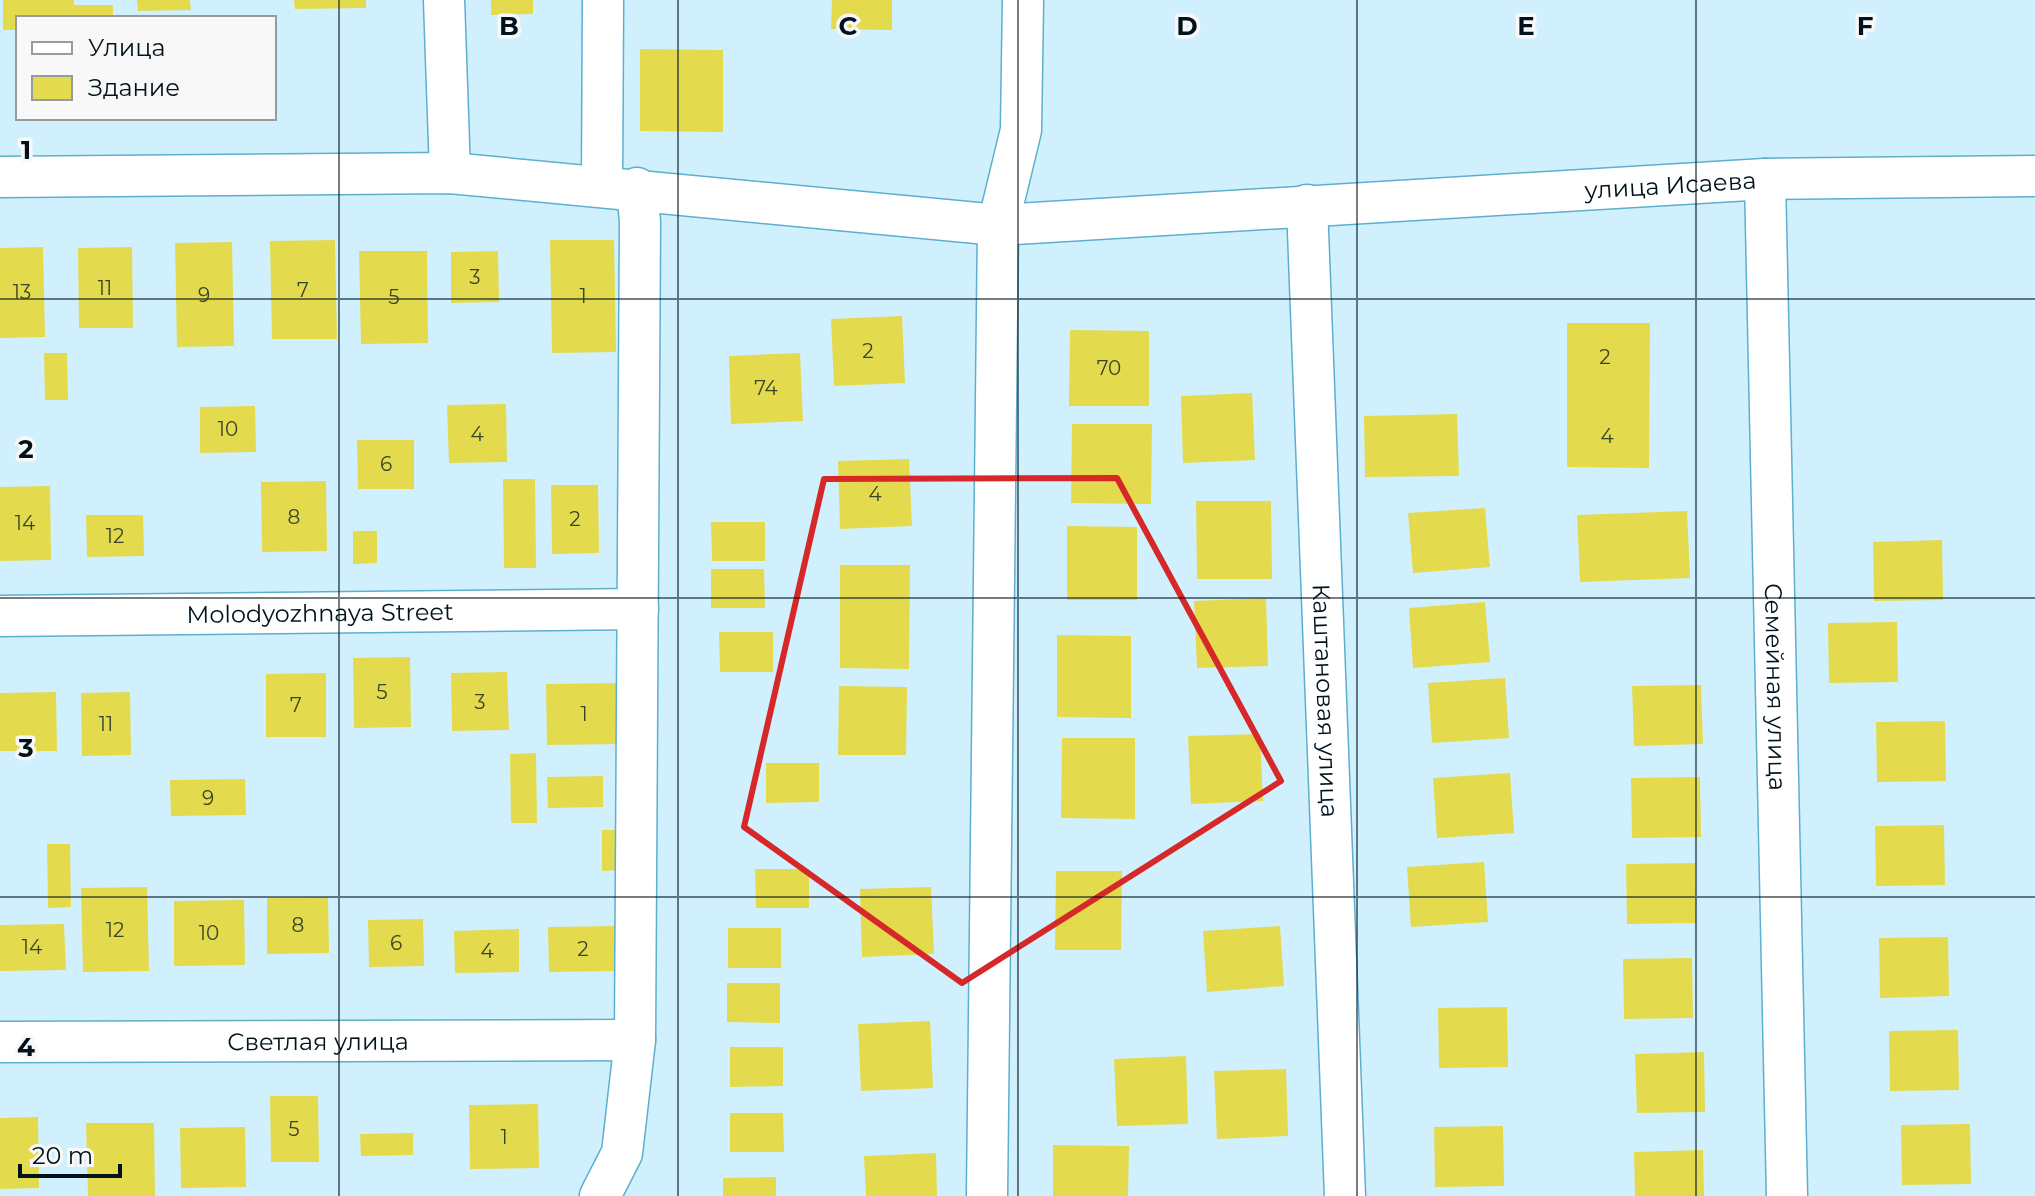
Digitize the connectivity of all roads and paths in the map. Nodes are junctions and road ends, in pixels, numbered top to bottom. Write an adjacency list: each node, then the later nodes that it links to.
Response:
1 (444, 0): 4 (street)
2 (603, 0): 8 (street)
3 (1023, 0): 10 (street)
4 (450, 173): 6 (street, улица Исаева); 8 (street, улица Исаева)
5 (2035, 176): 7 (street, улица Исаева)
6 (0, 177)
7 (1765, 179): 9 (street, улица Исаева); 18 (street, Семейная улица)
8 (626, 199): 10 (street, улица Исаева); 11 (street)
9 (1307, 205): 10 (street, улица Исаева); 17 (street, Каштановая улица)
10 (998, 225): 16 (street)
11 (638, 609): 12 (street, Molodyozhnaya Street); 13 (street)
12 (0, 616)
13 (635, 1040): 14 (street, Светлая улица); 15 (street)
14 (0, 1042)
15 (600, 1196)
16 (987, 1196)
17 (1345, 1196)
18 (1787, 1196)

